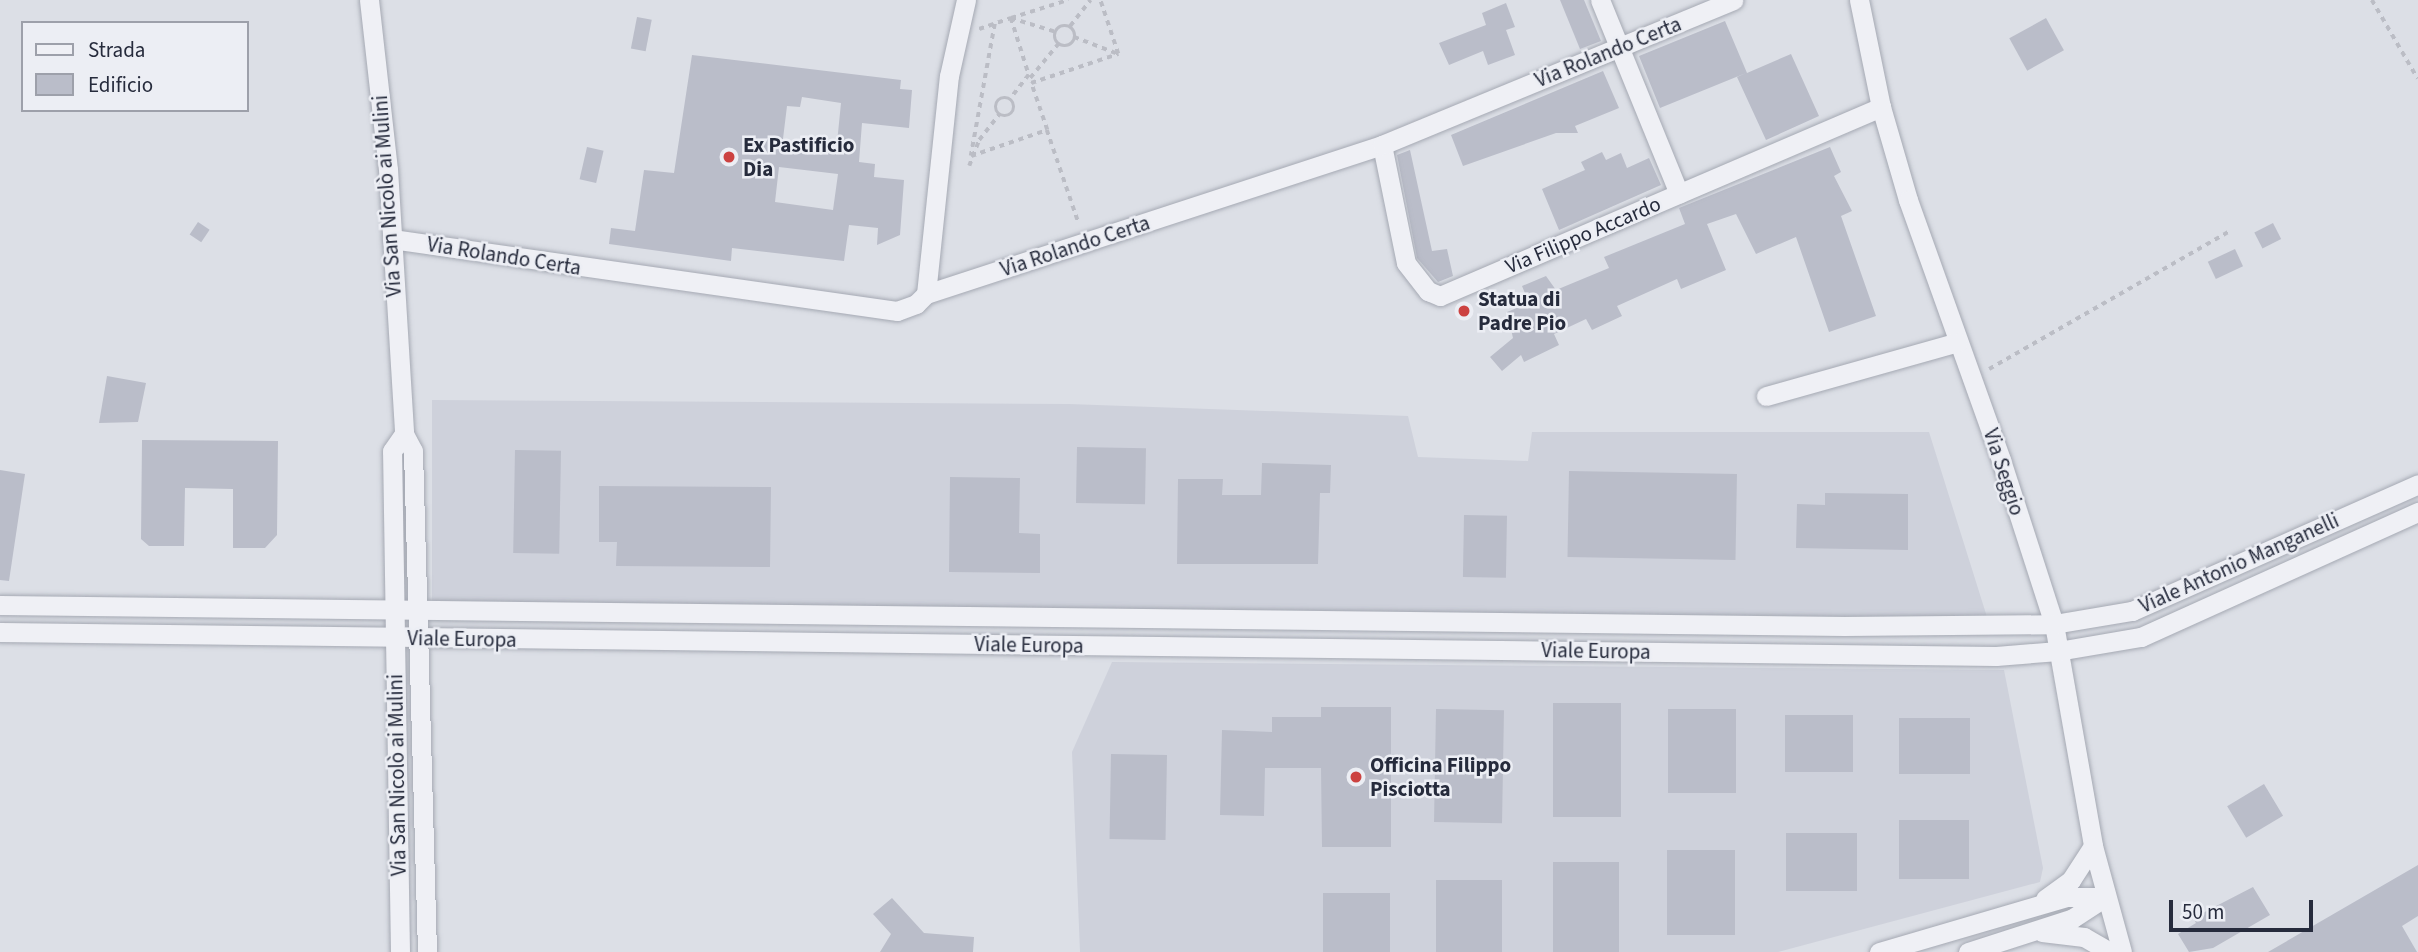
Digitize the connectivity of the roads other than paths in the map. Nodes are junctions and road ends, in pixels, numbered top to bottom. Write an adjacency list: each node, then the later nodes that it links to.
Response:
1 (369, 0): 10 (street, Via San Nicolò ai Mulini)
2 (966, 0): 11 (street)
3 (1600, 0): 6 (street)
4 (1732, 0): 6 (street, Via Rolando Certa)
5 (1859, 0): 7 (street, Via Seggio)
6 (1619, 47): 8 (street, Via Rolando Certa); 9 (street)
7 (1881, 107): 9 (street, Via Filippo Accardo); 12 (street, Via Seggio)
8 (1382, 145): 9 (street, Via Filippo Accardo); 11 (street, Via Rolando Certa)
9 (1679, 194)
10 (392, 239): 11 (street, Via Rolando Certa); 14 (street, Via San Nicolò ai Mulini)
11 (926, 294)
12 (1958, 342): 13 (street); 24 (street, Via Seggio)
13 (1766, 396)
14 (404, 434): 20 (street, Via San Nicolò ai Mulini); 21 (street, Via San Nicolò ai Mulini)
15 (2418, 484): 16 (street, Viale Antonio Manganelli)
16 (2362, 509): 18 (street); 24 (street, Viale Antonio Manganelli)
17 (2418, 512): 18 (street, Viale Antonio Manganelli)
18 (2373, 532): 30 (street, Viale Antonio Manganelli)
19 (0, 605): 20 (street, Viale Europa)
20 (397, 611): 21 (street, Viale Europa); 26 (street, Via San Nicolò ai Mulini)
21 (421, 611): 22 (street, Viale Europa); 27 (street, Via San Nicolò ai Mulini)
22 (960, 617): 23 (street, Viale Europa); 28 (street)
23 (1497, 622): 24 (street, Viale Europa); 29 (street)
24 (2054, 624): 30 (street, Via Seggio)
25 (0, 632): 26 (street, Viale Europa)
26 (395, 639): 27 (street, Viale Europa); 35 (street, Via San Nicolò ai Mulini)
27 (420, 639): 28 (street, Viale Europa); 36 (street, Via San Nicolò ai Mulini)
28 (959, 644): 29 (street, Viale Europa)
29 (1496, 650): 30 (street, Viale Europa)
30 (2058, 652): 31 (street, Via Seggio)
31 (2093, 846): 32 (street, Via Seggio); 33 (street)
32 (2105, 897): 33 (street); 34 (street); 40 (street, Via Seggio)
33 (2029, 909): 37 (street)
34 (2037, 932): 38 (street); 39 (street)
35 (400, 952)
36 (427, 952)
37 (1879, 952)
38 (1968, 952)
39 (2110, 952)
40 (2122, 952)

